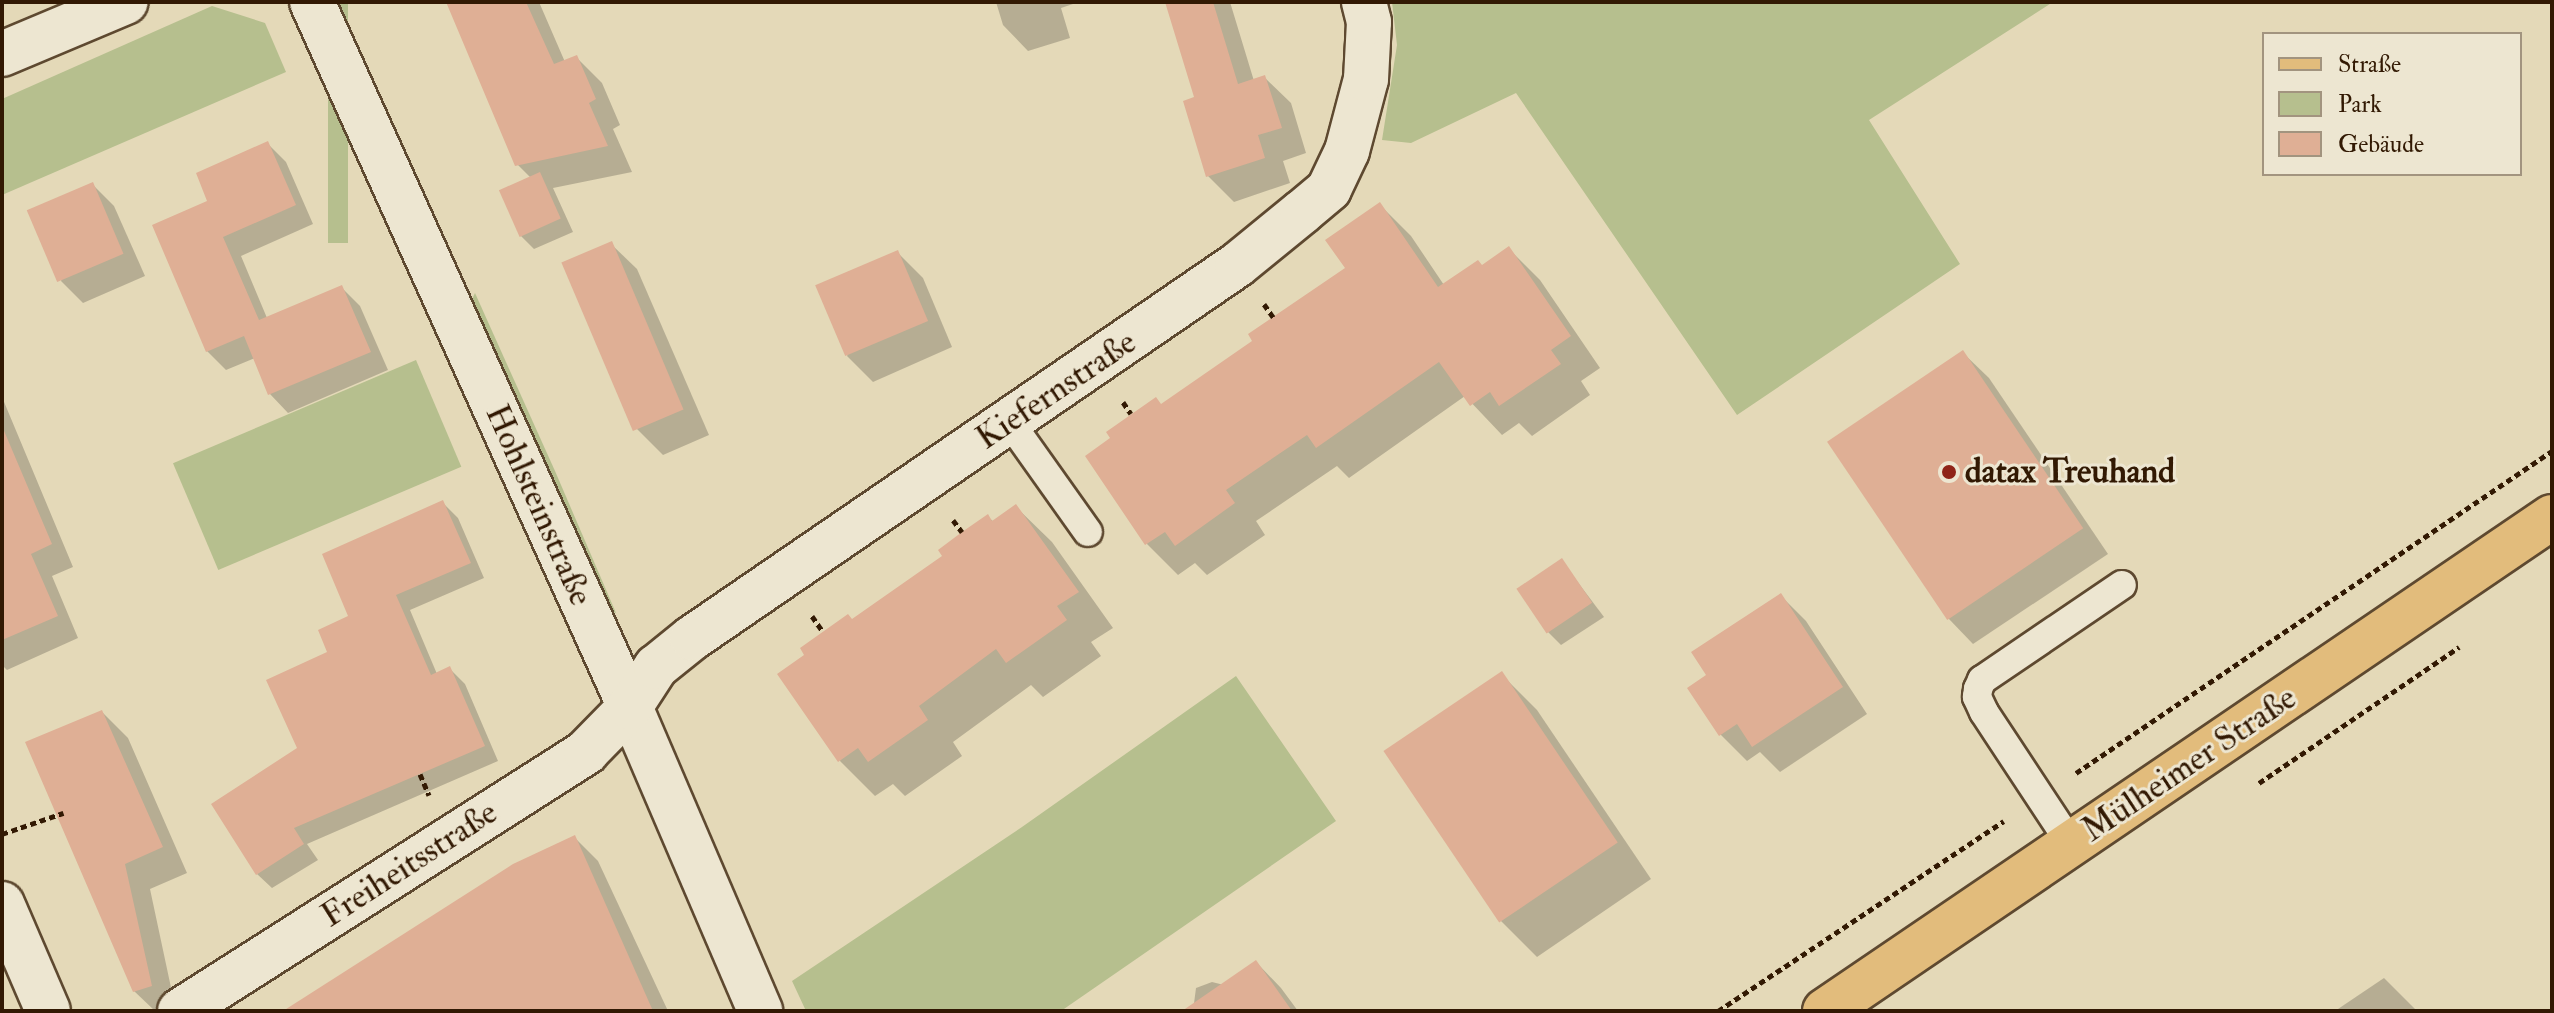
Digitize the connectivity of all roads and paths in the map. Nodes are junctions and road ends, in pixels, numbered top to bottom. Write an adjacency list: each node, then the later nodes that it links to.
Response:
1 (126, 2): 4 (street)
2 (312, 2): 10 (street, Hohlsteinstraße)
3 (1364, 2): 5 (street, Kiefernstraße)
4 (2, 54)
5 (1009, 421): 8 (lane); 10 (street, Kiefernstraße)
6 (2552, 451): 11 (path)
7 (2552, 517): 14 (main road, Mülheimer Straße)
8 (1088, 532)
9 (2122, 585): 11 (lane)
10 (630, 707): 17 (street, Freiheitsstraße); 18 (street, Hohlsteinstraße)
11 (2040, 797): 14 (lane); 19 (path)
12 (63, 813): 13 (path)
13 (2, 834)
14 (2071, 844): 20 (main road, Mülheimer Straße)
15 (2, 904): 16 (street)
16 (48, 1011)
17 (180, 1011)
18 (760, 1011)
19 (1718, 1011)
20 (1825, 1011)

